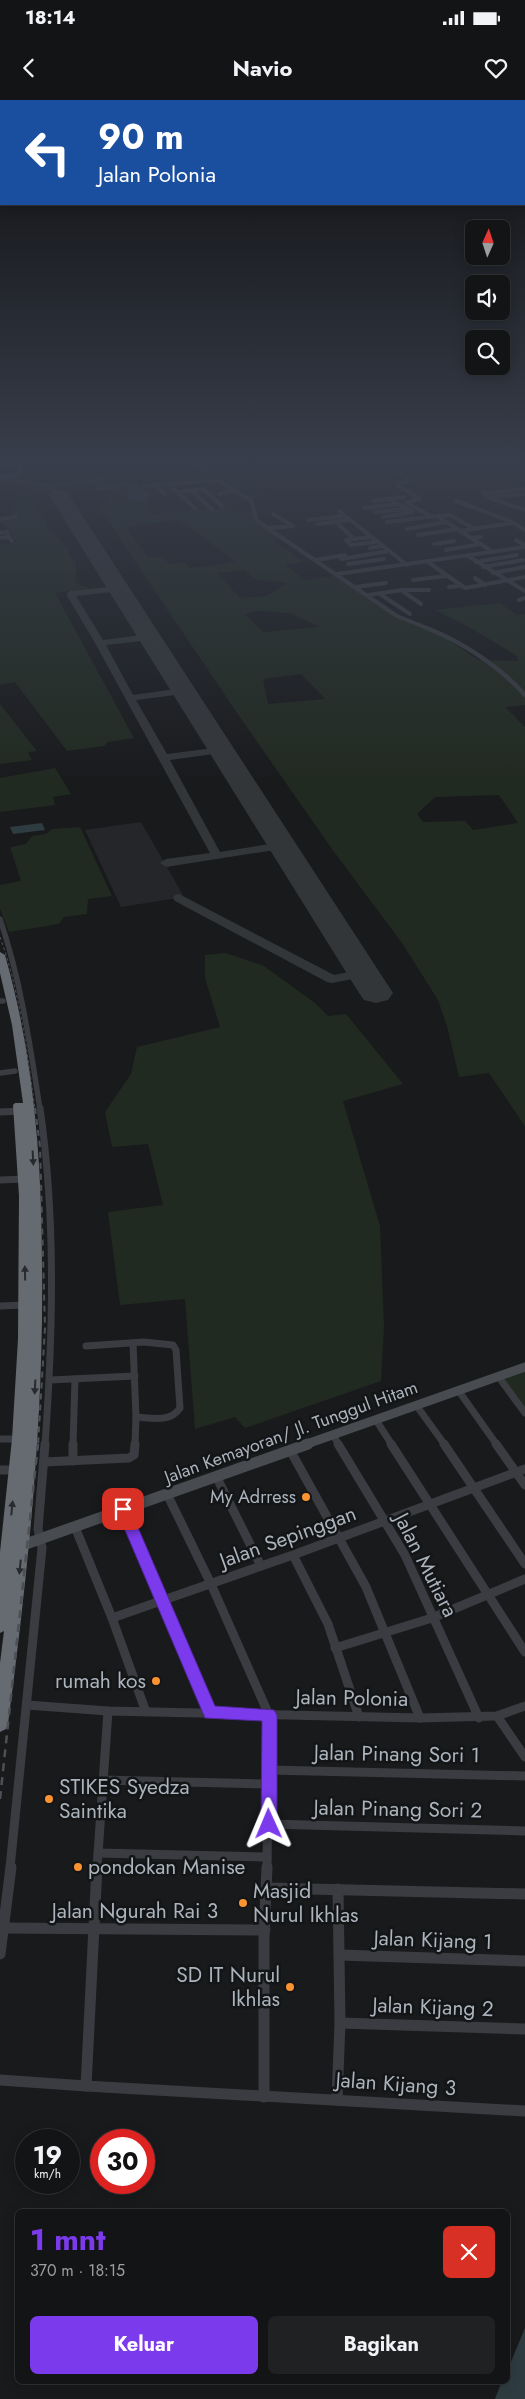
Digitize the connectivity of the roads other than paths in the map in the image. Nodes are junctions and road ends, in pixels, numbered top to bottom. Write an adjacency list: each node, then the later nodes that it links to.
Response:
1 (328, 568): 9 (street)
2 (354, 568): 7 (street)
3 (380, 568): 7 (street)
4 (436, 568): 11 (street)
5 (485, 568): 8 (street)
6 (518, 568): 8 (street)
7 (358, 571): 9 (street); 10 (street)
8 (492, 573): 15 (street)
9 (337, 574): 20 (street)
10 (364, 576)
11 (446, 576): 14 (street); 18 (street)
12 (475, 578): 17 (street)
13 (525, 578): 15 (street)
14 (413, 580)
15 (506, 582): 17 (street); 23 (street)
16 (386, 583): 20 (street)
17 (485, 585): 18 (street)
18 (459, 586): 19 (street)
19 (449, 587)
20 (355, 588): 25 (street)
21 (401, 590): 22 (street); 24 (street); 27 (street)
22 (429, 590)
23 (525, 590)
24 (380, 594): 25 (street); 29 (street)
25 (368, 596): 30 (street)
26 (525, 598): 28 (street)
27 (421, 604)
28 (525, 604)
29 (410, 614)
30 (525, 696)
31 (0, 919): 33 (street)
32 (1, 959): 33 (street); 36 (highway)
33 (14, 961): 53 (street)
34 (0, 988): 35 (highway)
35 (2, 1001): 36 (highway)
36 (16, 1050): 37 (highway); 43 (highway, one-way to 43)
37 (15, 1071): 38 (street); 40 (highway)
38 (0, 1072)
39 (0, 1112): 40 (street)
40 (20, 1112): 41 (highway)
41 (24, 1179): 42 (street); 43 (highway)
42 (0, 1180)
43 (30, 1196): 44 (highway, one-way to 43); 46 (highway)
44 (25, 1305): 45 (street); 46 (highway)
45 (0, 1306)
46 (31, 1339): 61 (highway); 79 (highway, one-way to 79)
47 (133, 1343): 48 (street); 50 (street); 57 (street)
48 (86, 1346)
49 (525, 1367): 51 (street, Jalan Kemayoran/ Jl. Tunggul Hitam)
50 (134, 1376): 52 (street); 57 (street)
51 (498, 1376): 54 (street, Jalan Kemayoran/ Jl. Tunggul Hitam); 56 (street)
52 (75, 1379): 53 (street); 63 (street)
53 (50, 1380): 64 (street)
54 (458, 1390): 55 (street, Jalan Kemayoran/ Jl. Tunggul Hitam); 68 (street)
55 (416, 1405): 58 (street, Jalan Kemayoran/ Jl. Tunggul Hitam); 71 (street)
56 (525, 1413)
57 (136, 1417): 63 (street)
58 (376, 1420): 59 (street, Jalan Kemayoran/ Jl. Tunggul Hitam); 73 (street)
59 (333, 1435): 62 (street, Jalan Kemayoran/ Jl. Tunggul Hitam); 75 (street, Jalan Mutiara)
60 (0, 1439): 61 (street)
61 (19, 1439): 67 (highway)
62 (290, 1450): 69 (street, Jalan Kemayoran/ Jl. Tunggul Hitam); 77 (street)
63 (73, 1461): 64 (street)
64 (44, 1462): 78 (street)
65 (525, 1469): 68 (street, Jalan Sepinggan)
66 (0, 1470): 67 (street)
67 (16, 1470): 87 (highway, one-way to 67)
68 (516, 1472): 70 (street); 71 (street, Jalan Sepinggan)
69 (216, 1476): 72 (street, Jalan Kemayoran/ Jl. Tunggul Hitam); 82 (street)
70 (525, 1485)
71 (475, 1487): 73 (street, Jalan Sepinggan); 81 (street)
72 (167, 1494): 74 (street, Jalan Kemayoran/ Jl. Tunggul Hitam); 84 (street)
73 (430, 1503): 75 (street, Jalan Sepinggan); 85 (street)
74 (123, 1509): 76 (street, Jalan Kemayoran/ Jl. Tunggul Hitam); 86 (street)
75 (384, 1520): 77 (street, Jalan Sepinggan); 88 (street, Jalan Mutiara)
76 (75, 1527): 78 (street, Jalan Kemayoran/ Jl. Tunggul Hitam); 89 (street)
77 (340, 1537): 80 (street, Jalan Sepinggan); 91 (street)
78 (40, 1539): 79 (street, Jalan Kemayoran/ Jl. Tunggul Hitam); 94 (street)
79 (23, 1545): 104 (highway, one-way to 104)
80 (293, 1555): 82 (street, Jalan Sepinggan); 92 (street)
81 (525, 1564)
82 (261, 1566): 84 (street, Jalan Sepinggan)
83 (525, 1579): 85 (street)
84 (211, 1584): 86 (street, Jalan Sepinggan); 99 (street)
85 (488, 1595): 88 (street); 93 (street)
86 (161, 1600): 89 (street, Jalan Sepinggan); 98 (street)
87 (1, 1609): 90 (highway)
88 (434, 1616): 91 (street); 103 (street, Jalan Mutiara)
89 (112, 1618): 97 (street)
90 (0, 1626)
91 (387, 1634): 92 (street); 102 (street)
92 (336, 1648): 100 (street)
93 (525, 1652)
94 (27, 1705): 96 (street, Jalan Polonia); 117 (street)
95 (525, 1706): 101 (street, Jalan Polonia)
96 (108, 1711): 97 (street, Jalan Polonia); 108 (street)
97 (146, 1712): 98 (street, Jalan Polonia)
98 (210, 1713): 99 (street, Jalan Polonia)
99 (269, 1715): 100 (street, Jalan Polonia); 106 (street)
100 (359, 1716): 102 (street, Jalan Polonia)
101 (497, 1716): 103 (street, Jalan Polonia); 105 (street)
102 (420, 1718): 103 (street, Jalan Polonia)
103 (479, 1718)
104 (0, 1724)
105 (525, 1757)
106 (269, 1770): 107 (street, Jalan Pinang Sori 1); 109 (street)
107 (525, 1776)
108 (102, 1780): 109 (street); 112 (street)
109 (269, 1784): 110 (street)
110 (269, 1824): 111 (street, Jalan Pinang Sori 2); 113 (street)
111 (525, 1830)
112 (98, 1853): 113 (street); 118 (street)
113 (267, 1857): 114 (street)
114 (267, 1888): 115 (street); 119 (street)
115 (338, 1889): 116 (street); 121 (street)
116 (525, 1894)
117 (4, 1928): 118 (street, Jalan Ngurah Rai 3); 120 (street)
118 (93, 1929): 119 (street, Jalan Ngurah Rai 3); 126 (street)
119 (265, 1930): 127 (street)
120 (0, 1954)
121 (339, 1955): 122 (street, Jalan Kijang 1); 123 (street)
122 (525, 1961)
123 (340, 2023): 124 (street, Jalan Kijang 2); 128 (street)
124 (525, 2028)
125 (0, 2080): 126 (street, Jalan Kijang 3)
126 (86, 2086): 127 (street, Jalan Kijang 3)
127 (264, 2097): 128 (street, Jalan Kijang 3)
128 (337, 2099): 129 (street, Jalan Kijang 3)
129 (525, 2111)

